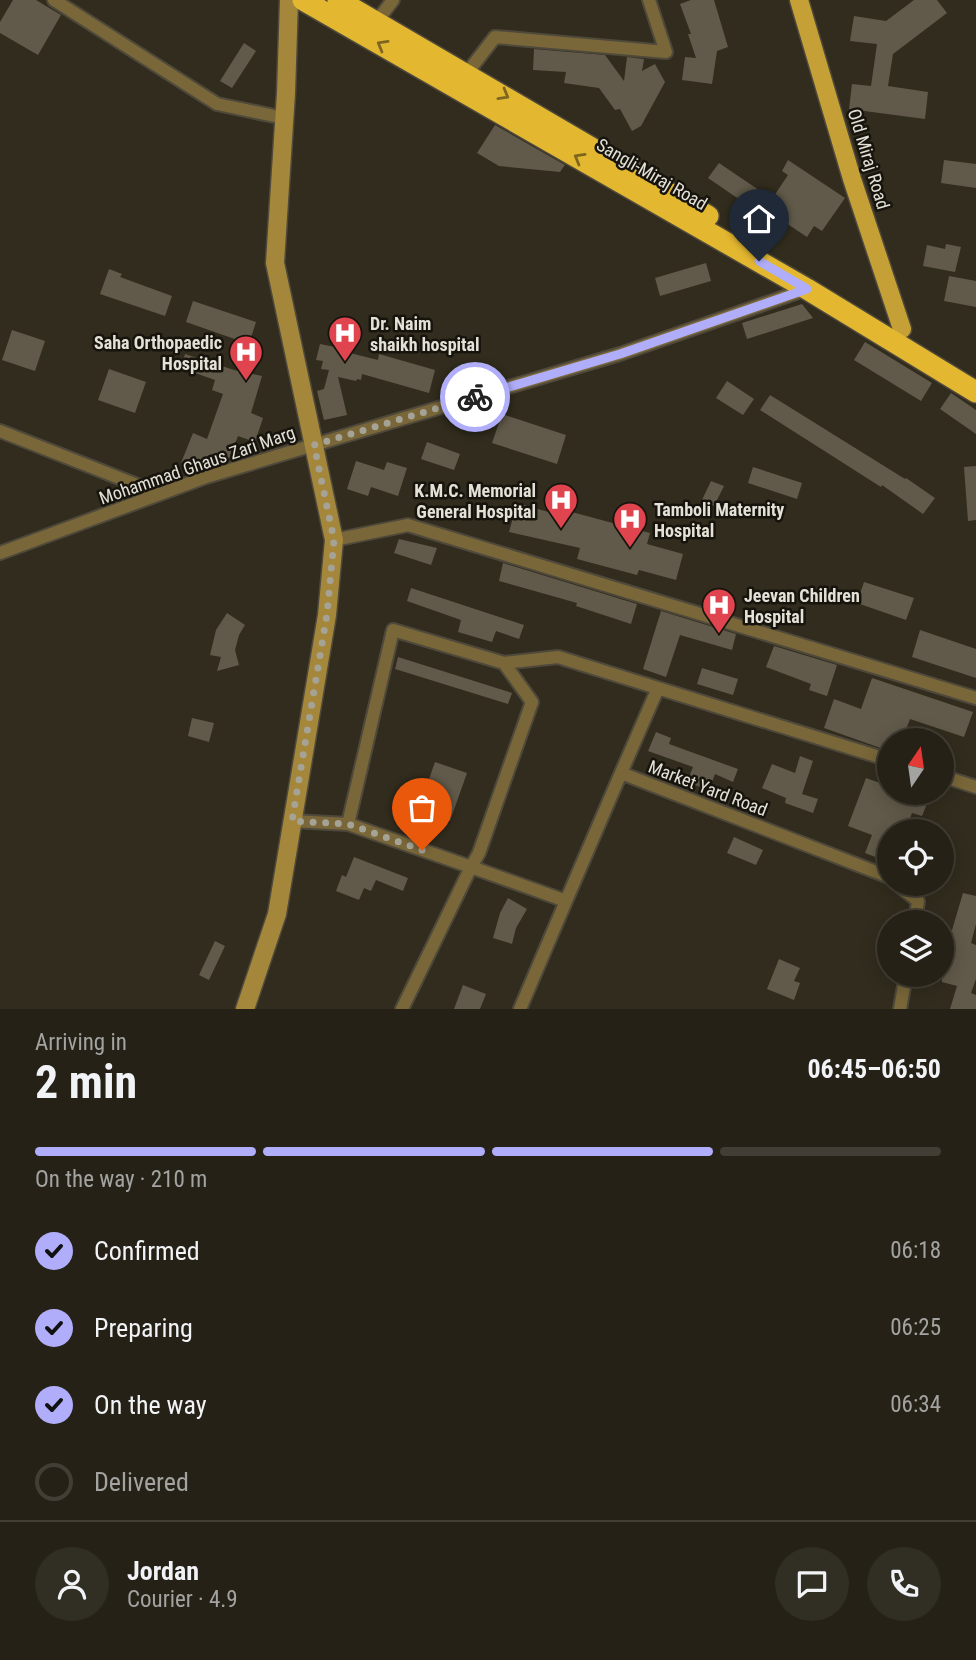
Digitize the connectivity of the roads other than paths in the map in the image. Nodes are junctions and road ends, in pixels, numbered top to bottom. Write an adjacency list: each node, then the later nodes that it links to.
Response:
1 (54, 0): 10 (street)
2 (289, 0): 10 (main road)
3 (303, 0): 11 (highway, Sangli-Miraj Road, one-way to 3)
4 (338, 0): 8 (highway, Sangli-Miraj Road)
5 (393, 0): 8 (street)
6 (649, 0): 9 (street)
7 (799, 0): 12 (main road, Old Miraj Road)
8 (377, 21): 9 (highway, Sangli-Miraj Road)
9 (467, 74): 12 (highway, Sangli-Miraj Road, one-way to 12)
10 (284, 118): 16 (main road)
11 (807, 289): 14 (highway, Sangli-Miraj Road); 16 (street, Mohammad Ghaus Zari Marg)
12 (902, 330): 13 (highway, Sangli-Miraj Road)
13 (976, 377)
14 (976, 391)
15 (0, 431): 17 (street)
16 (314, 445): 17 (street, Mohammad Ghaus Zari Marg); 18 (main road)
17 (160, 494): 19 (street, Mohammad Ghaus Zari Marg)
18 (334, 540): 22 (street); 27 (main road)
19 (0, 553)
20 (504, 663): 21 (street); 28 (street); 29 (street)
21 (658, 688): 23 (street); 24 (street)
22 (976, 698)
23 (877, 756)
24 (621, 773): 30 (street, Market Yard Road); 31 (street, Market Yard Road)
25 (954, 780): 26 (street)
26 (976, 787)
27 (292, 821): 28 (street); 33 (main road)
28 (348, 824): 29 (street)
29 (471, 867): 31 (street); 34 (street)
30 (877, 872)
31 (566, 901): 35 (street, Market Yard Road)
32 (904, 987): 36 (street)
33 (245, 1009)
34 (402, 1009)
35 (520, 1009)
36 (900, 1009)

